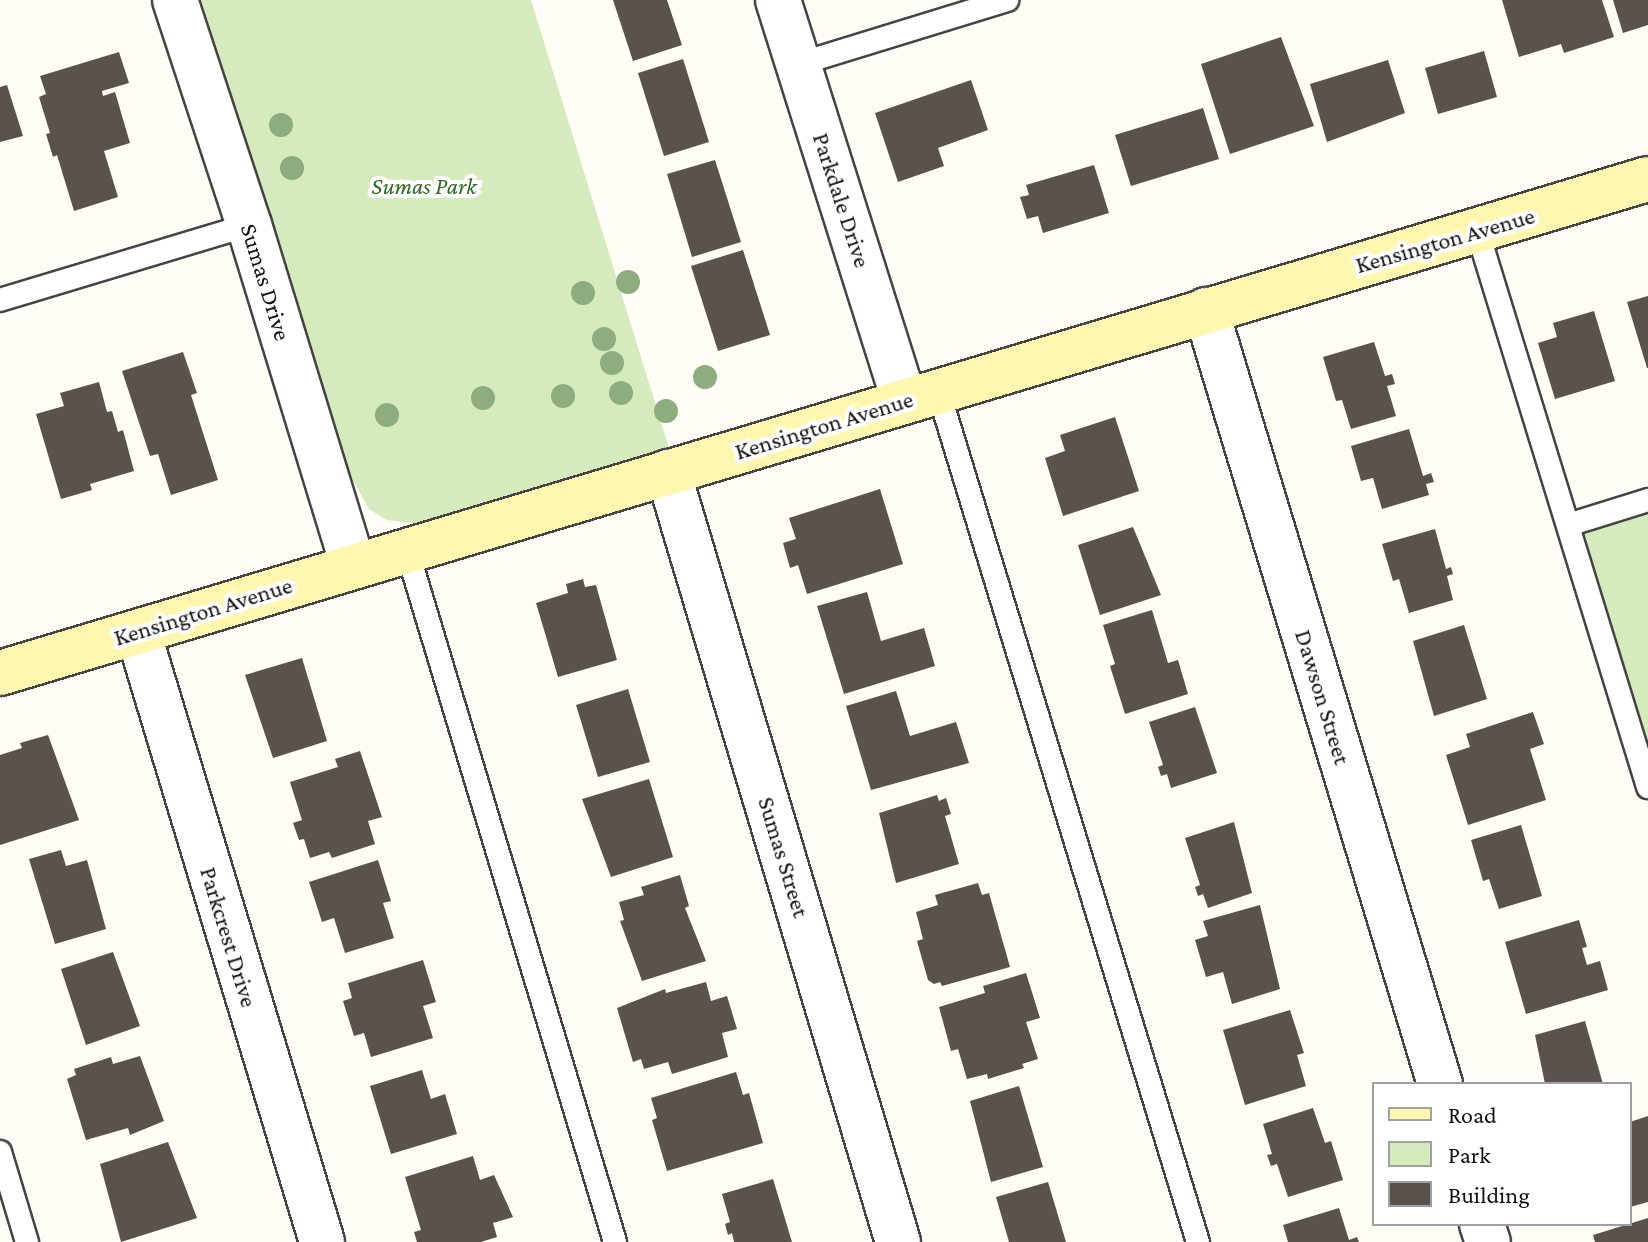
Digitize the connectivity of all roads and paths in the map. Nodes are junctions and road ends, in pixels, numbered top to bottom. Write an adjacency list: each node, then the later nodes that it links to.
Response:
1 (175, 0): 6 (street, Sumas Drive)
2 (778, 0): 4 (street, Parkdale Drive)
3 (1007, 0): 4 (lane)
4 (799, 64): 10 (street, Parkdale Drive)
5 (1648, 179): 7 (street, Kensington Avenue)
6 (249, 225): 8 (lane); 15 (street, Sumas Drive)
7 (1477, 230): 9 (street, Kensington Avenue); 13 (lane)
8 (0, 300)
9 (1206, 310): 10 (street, Kensington Avenue); 19 (street, Dawson Street)
10 (921, 395): 11 (street, Kensington Avenue); 25 (lane)
11 (668, 472): 14 (street, Kensington Avenue); 24 (street, Sumas Street)
12 (1648, 500): 13 (lane)
13 (1568, 525): 18 (lane)
14 (407, 550): 15 (street, Kensington Avenue); 23 (lane)
15 (353, 565): 16 (street, Kensington Avenue)
16 (138, 632): 17 (street, Kensington Avenue); 22 (street, Parkcrest Drive)
17 (0, 673)
18 (1648, 787)
19 (1439, 1082)
20 (0, 1152): 21 (lane)
21 (27, 1242)
22 (322, 1242)
23 (615, 1242)
24 (898, 1242)
25 (1198, 1242)

